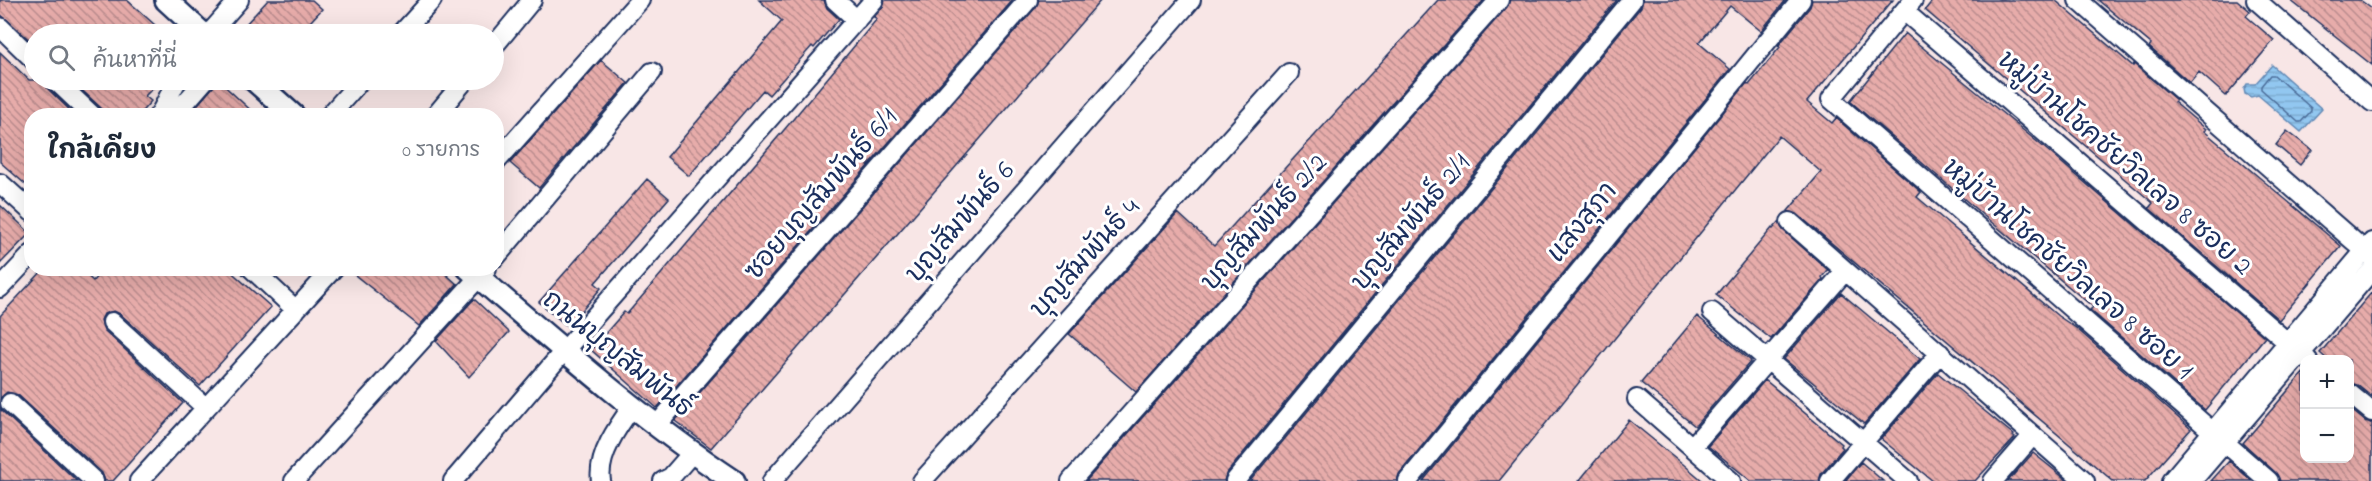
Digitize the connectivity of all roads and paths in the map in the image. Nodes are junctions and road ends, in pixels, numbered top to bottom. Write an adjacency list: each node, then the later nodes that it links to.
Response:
1 (166, 0): 17 (street)
2 (239, 0): 18 (street)
3 (432, 0): 19 (street)
4 (532, 0): 21 (street)
5 (640, 0): 38 (street)
6 (835, 0): 16 (street)
7 (874, 0): 16 (street)
8 (1028, 0): 65 (street, ซอยบุญสัมพันธ์ 6/1)
9 (1191, 0): 79 (street, บุญสัมพันธ์ 6)
10 (1499, 0): 81 (street, บุญสัมพันธ์ 2/2)
11 (1632, 0): 82 (street, บุญสัมพันธ์ 2/1)
12 (1800, 0): 83 (street, แสงสุภา)
13 (2078, 0): 43 (street)
14 (2256, 0): 31 (street)
15 (1908, 5): 56 (street, หมู่บ้านโชคชัยวิลเลจ 8 ซอย 2); 67 (street, หมู่บ้านโชคชัยวิลเลจ 8 ซอย 1)
16 (857, 20): 55 (street)
17 (192, 24)
18 (218, 24)
19 (410, 24)
20 (0, 27): 22 (street)
21 (504, 34)
22 (24, 50)
23 (652, 72): 42 (street)
24 (1289, 74): 80 (street, บุญสัมพันธ์ 4)
25 (66, 90): 32 (street)
26 (170, 90): 33 (street)
27 (196, 90): 34 (street)
28 (265, 90): 35 (street)
29 (352, 90): 36 (street)
30 (457, 90): 37 (street)
31 (2372, 102)
32 (85, 108)
33 (162, 108)
34 (172, 108)
35 (285, 108)
36 (336, 108)
37 (442, 108)
38 (504, 153)
39 (0, 183): 40 (street)
40 (24, 205)
41 (1790, 222): 46 (street)
42 (504, 248)
43 (2369, 250): 56 (street)
44 (24, 262): 51 (street)
45 (2372, 270): 56 (street)
46 (1845, 271): 57 (street); 58 (street)
47 (260, 276): 52 (street)
48 (327, 276): 52 (street)
49 (474, 276): 74 (street)
50 (482, 276): 55 (street, ถนนบุญสัมพันธ์)
51 (0, 288)
52 (296, 310): 63 (street)
53 (1712, 312): 58 (street)
54 (112, 322): 63 (street)
55 (564, 351): 62 (street, ถนนบุญสัมพันธ์); 75 (street)
56 (2299, 351): 67 (street)
57 (1940, 353): 66 (street); 68 (street)
58 (1766, 359): 68 (street); 69 (street)
59 (2354, 398): 64 (street)
60 (1637, 399): 69 (street)
61 (10, 403): 72 (street)
62 (632, 407): 65 (street, ถนนบุญสัมพันธ์); 76 (street)
63 (206, 408): 73 (street)
64 (2372, 412)
65 (656, 426): 70 (street, ถนนบุญสัมพันธ์)
66 (2033, 435): 87 (street); 88 (street)
67 (2218, 438): 71 (street); 89 (street); 90 (street, หมู่บ้านโชคชัยวิลเลจ 8 ซอย 1)
68 (1863, 442): 85 (street); 86 (street)
69 (1692, 447): 84 (street)
70 (692, 453): 77 (street); 78 (street, ถนนบุญสัมพันธ์)
71 (2172, 479)
72 (94, 481)
73 (139, 481)
74 (294, 481)
75 (453, 481)
76 (601, 481)
77 (663, 481)
78 (734, 481)
79 (772, 481)
80 (922, 481)
81 (1071, 481)
82 (1235, 481)
83 (1408, 481)
84 (1731, 481)
85 (1830, 481)
86 (1908, 481)
87 (1993, 481)
88 (2085, 481)
89 (2192, 481)
90 (2269, 481)

